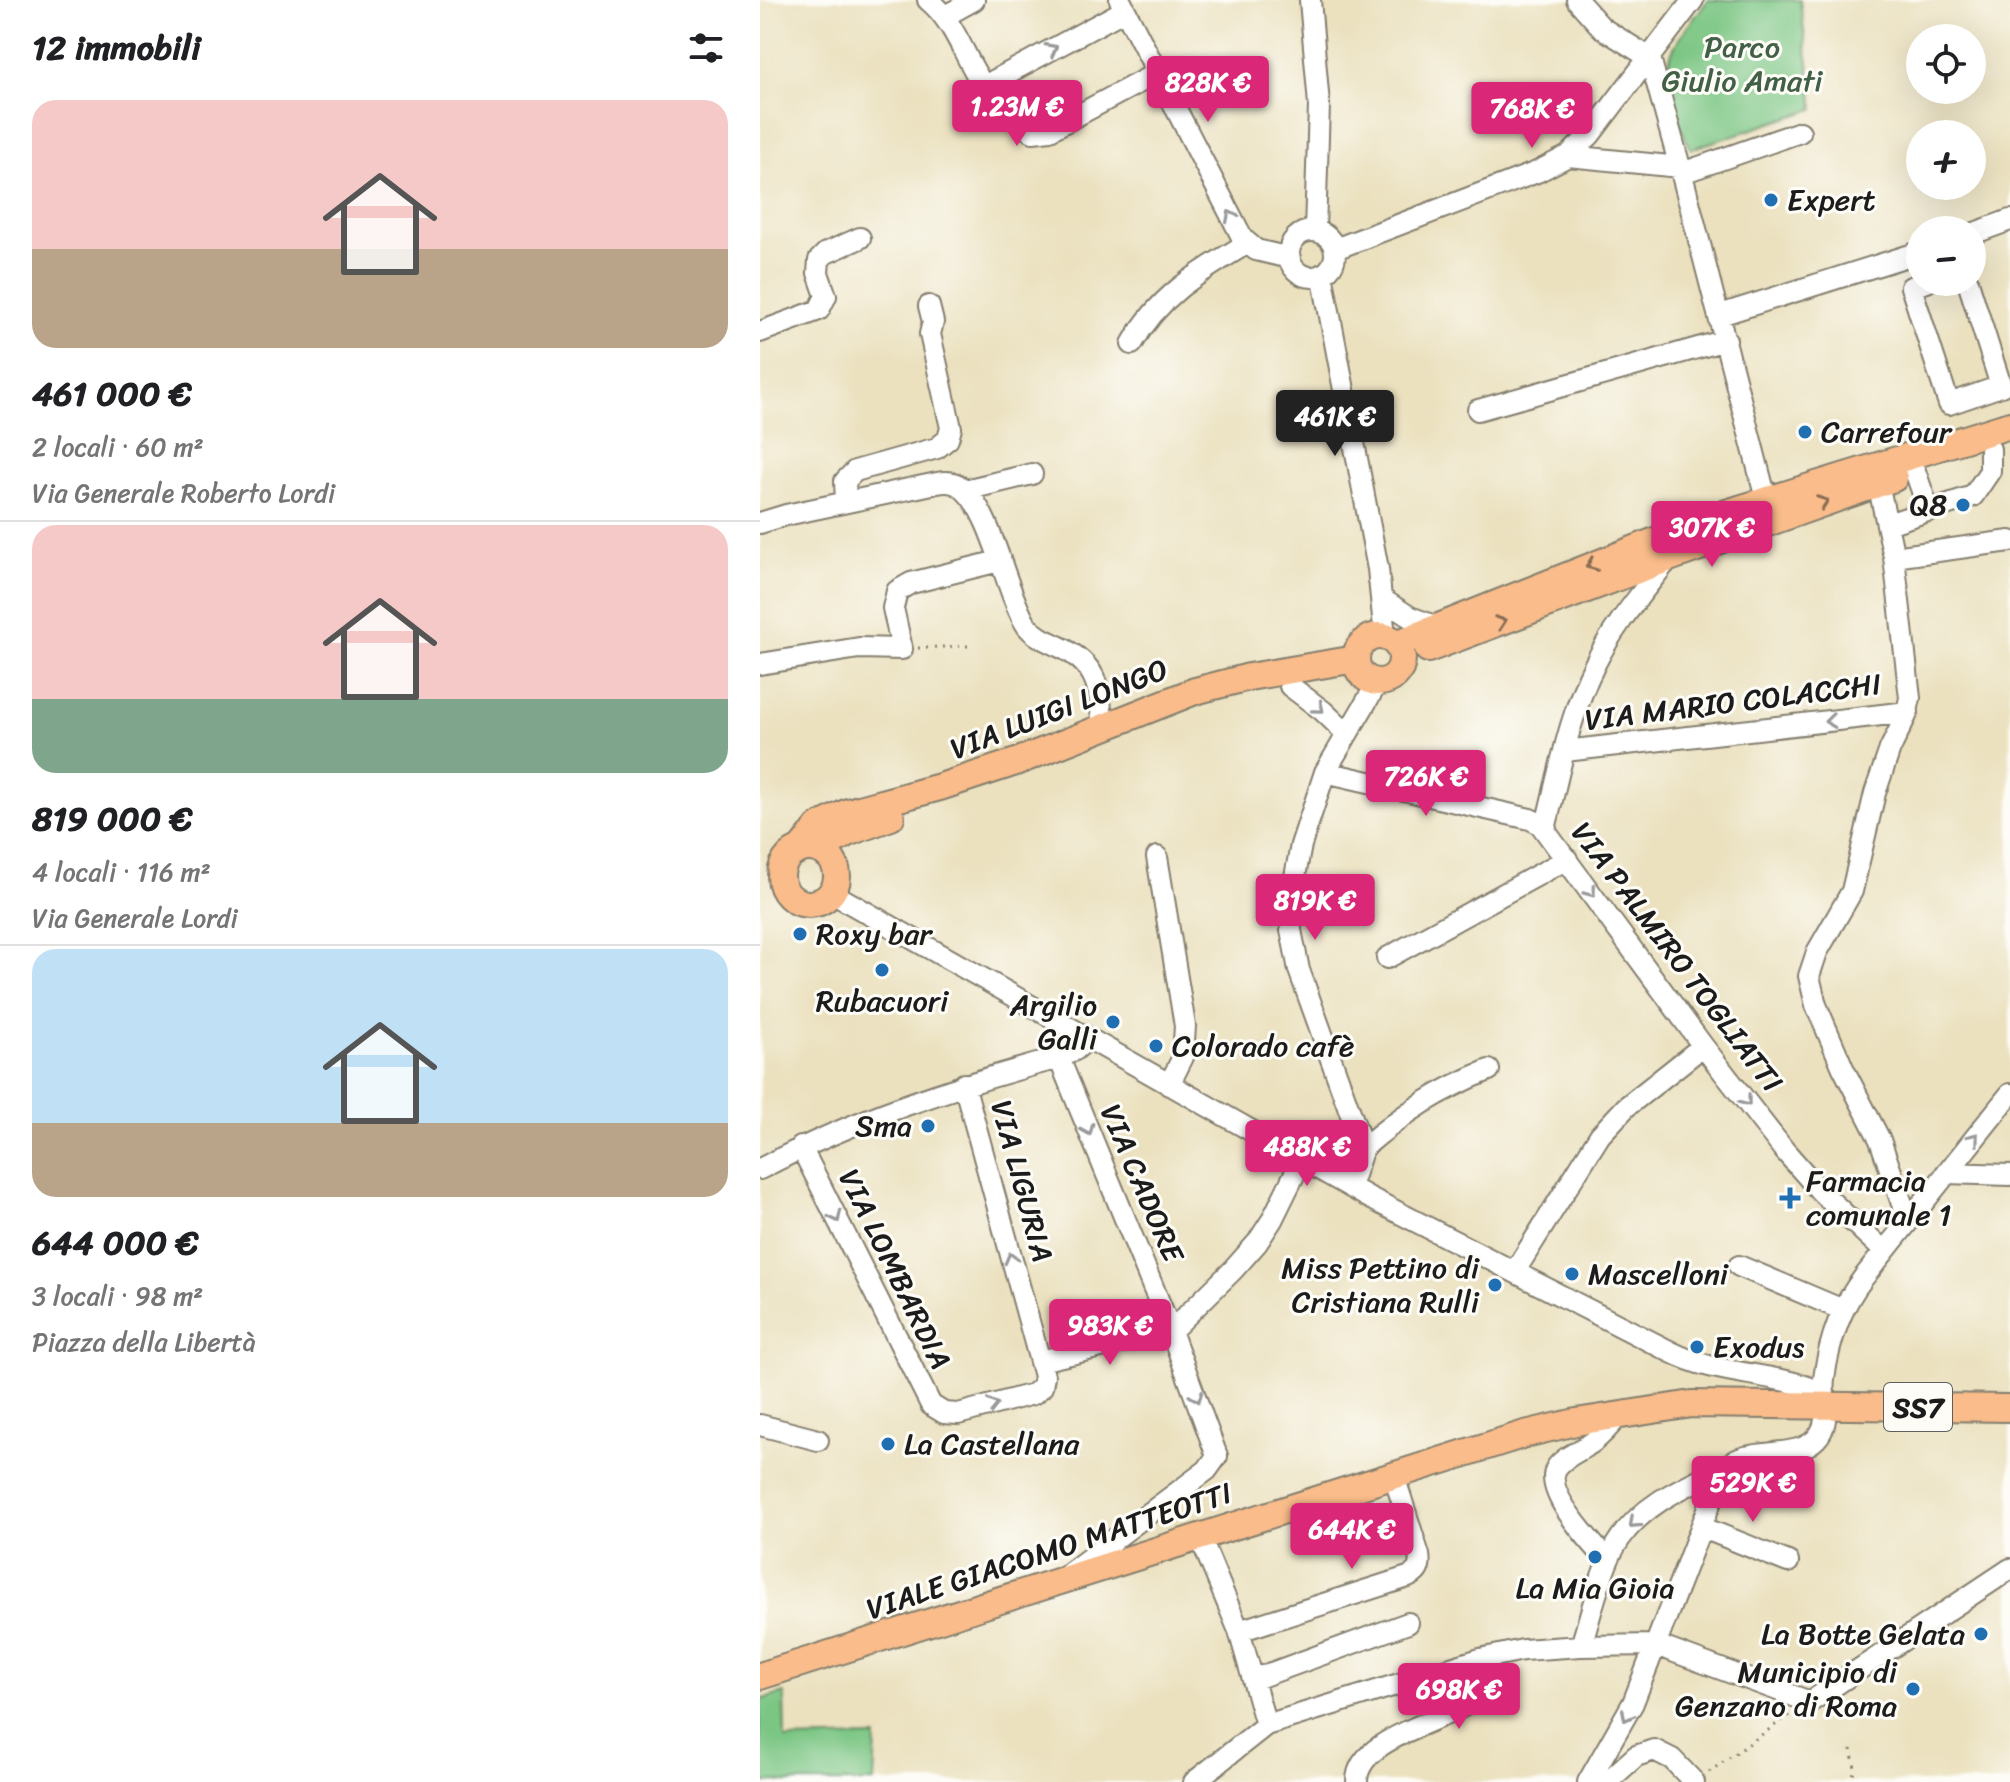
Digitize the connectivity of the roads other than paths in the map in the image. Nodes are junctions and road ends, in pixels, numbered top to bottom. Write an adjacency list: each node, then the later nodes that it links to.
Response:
1 (928, 0): 7 (street)
2 (974, 0): 7 (street)
3 (1310, 0): 16 (street)
4 (1577, 0): 8 (street)
5 (1693, 0): 8 (street)
6 (1122, 5): 9 (street); 10 (street, one-way to 6)
7 (945, 16): 10 (street)
8 (1650, 58): 12 (street); 13 (street)
9 (1157, 73): 10 (street); 18 (street, one-way to 9)
10 (984, 86)
11 (1800, 132): 13 (street)
12 (1568, 156): 13 (street); 19 (street)
13 (1681, 170): 26 (street)
14 (2010, 220): 15 (street)
15 (1986, 229)
16 (1315, 231): 19 (street); 21 (street)
17 (860, 238): 27 (street)
18 (1246, 244): 21 (street); 29 (street)
19 (1335, 249): 22 (street)
20 (1906, 256): 26 (street)
21 (1290, 258): 22 (street)
22 (1322, 274): 46 (street)
23 (1914, 296): 24 (street)
24 (1972, 296)
25 (929, 306): 38 (street)
26 (1720, 315): 28 (street)
27 (760, 332)
28 (1726, 340): 30 (street); 37 (street)
29 (1132, 344)
30 (1478, 410)
31 (2010, 425): 37 (main road)
32 (2000, 446): 33 (main road); 39 (street)
33 (1915, 471): 35 (main road); 39 (street)
34 (1032, 474): 36 (street)
35 (1878, 483): 41 (street); 44 (main road, one-way to 35)
36 (965, 490): 38 (street); 45 (street)
37 (1766, 499): 47 (main road, one-way to 47)
38 (846, 502): 40 (street)
39 (1929, 511): 41 (street)
40 (760, 523)
41 (1888, 524): 43 (street)
42 (2010, 541): 43 (street)
43 (1894, 557): 52 (street)
44 (1669, 558): 48 (main road, one-way to 44); 55 (street)
45 (999, 561): 49 (street); 53 (street)
46 (1382, 599): 47 (street); 48 (street)
47 (1437, 627): 48 (main road)
48 (1394, 646): 50 (main road); 50 (main road)
49 (760, 664)
50 (1365, 672): 51 (main road, VIA LUIGI LONGO); 53 (main road, VIA LUIGI LONGO); 54 (street)
51 (1290, 686): 54 (street, one-way to 54); 58 (main road, VIA LUIGI LONGO)
52 (1908, 712): 55 (street, VIA MARIO COLACCHI, one-way to 55); 77 (street)
53 (1103, 729): 58 (main road, VIA LUIGI LONGO)
54 (1346, 733): 56 (street)
55 (1565, 751): 57 (street)
56 (1325, 772): 57 (street, VIA PALMIRO TOGLIATTI); 71 (street)
57 (1545, 829): 60 (street, VIA PALMIRO TOGLIATTI)
58 (790, 856): 61 (main road); 61 (main road)
59 (1157, 857): 68 (street)
60 (1567, 859): 62 (street); 64 (street, VIA PALMIRO TOGLIATTI, one-way to 64)
61 (832, 893): 63 (street)
62 (1387, 958)
63 (1088, 1039): 65 (street); 68 (street)
64 (1703, 1046): 78 (street, VIA PALMIRO TOGLIATTI, one-way to 78); 80 (street)
65 (1059, 1058): 67 (street); 82 (street, VIA CADORE, one-way to 82)
66 (1489, 1070): 71 (street)
67 (964, 1084): 70 (street); 83 (street, VIA LIGURIA, one-way to 67)
68 (1169, 1085): 72 (street)
69 (2010, 1094): 74 (street, one-way to 69)
70 (801, 1147): 73 (street); 84 (street, VIA LOMBARDIA, one-way to 84)
71 (1363, 1148): 76 (street)
72 (1302, 1159): 76 (street); 82 (street)
73 (760, 1169)
74 (1946, 1173): 75 (street); 77 (street)
75 (2010, 1175)
76 (1350, 1187): 80 (street)
77 (1908, 1221): 78 (street)
78 (1884, 1251): 81 (street)
79 (1739, 1266): 81 (street)
80 (1515, 1271): 85 (street)
81 (1843, 1310): 85 (street)
82 (1171, 1331): 83 (street); 97 (street, VIA CADORE, one-way to 97)
83 (1040, 1361): 84 (street, VIA LIGURIA)
84 (1042, 1387)
85 (1825, 1400): 86 (main road, SS7); 87 (main road, VIALE GIACOMO MATTEOTTI / SS7); 90 (street)
86 (2010, 1408)
87 (1619, 1415): 91 (main road, VIALE GIACOMO MATTEOTTI / SS7); 94 (street)
88 (760, 1425): 89 (street)
89 (818, 1440)
90 (1724, 1468): 92 (street); 94 (street, one-way to 94)
91 (1394, 1476): 93 (main road, VIALE GIACOMO MATTEOTTI / SS7); 99 (street)
92 (1701, 1527): 95 (street); 100 (street)
93 (1200, 1537): 97 (main road, VIALE GIACOMO MATTEOTTI / SS7); 99 (street)
94 (1608, 1561): 101 (street)
95 (1788, 1562)
96 (2010, 1569): 100 (street)
97 (1059, 1581): 103 (main road, VIALE GIACOMO MATTEOTTI / SS7)
98 (1408, 1623): 104 (street)
99 (1239, 1631): 104 (street)
100 (1656, 1645): 101 (street); 109 (street, one-way to 109)
101 (1581, 1646): 102 (street)
102 (1473, 1662): 105 (street); 108 (street)
103 (760, 1676)
104 (1255, 1679): 105 (street)
105 (1266, 1725): 107 (street)
106 (1700, 1778): 110 (street)
107 (1194, 1782)
108 (1357, 1782)
109 (1588, 1782)
110 (1607, 1782)

